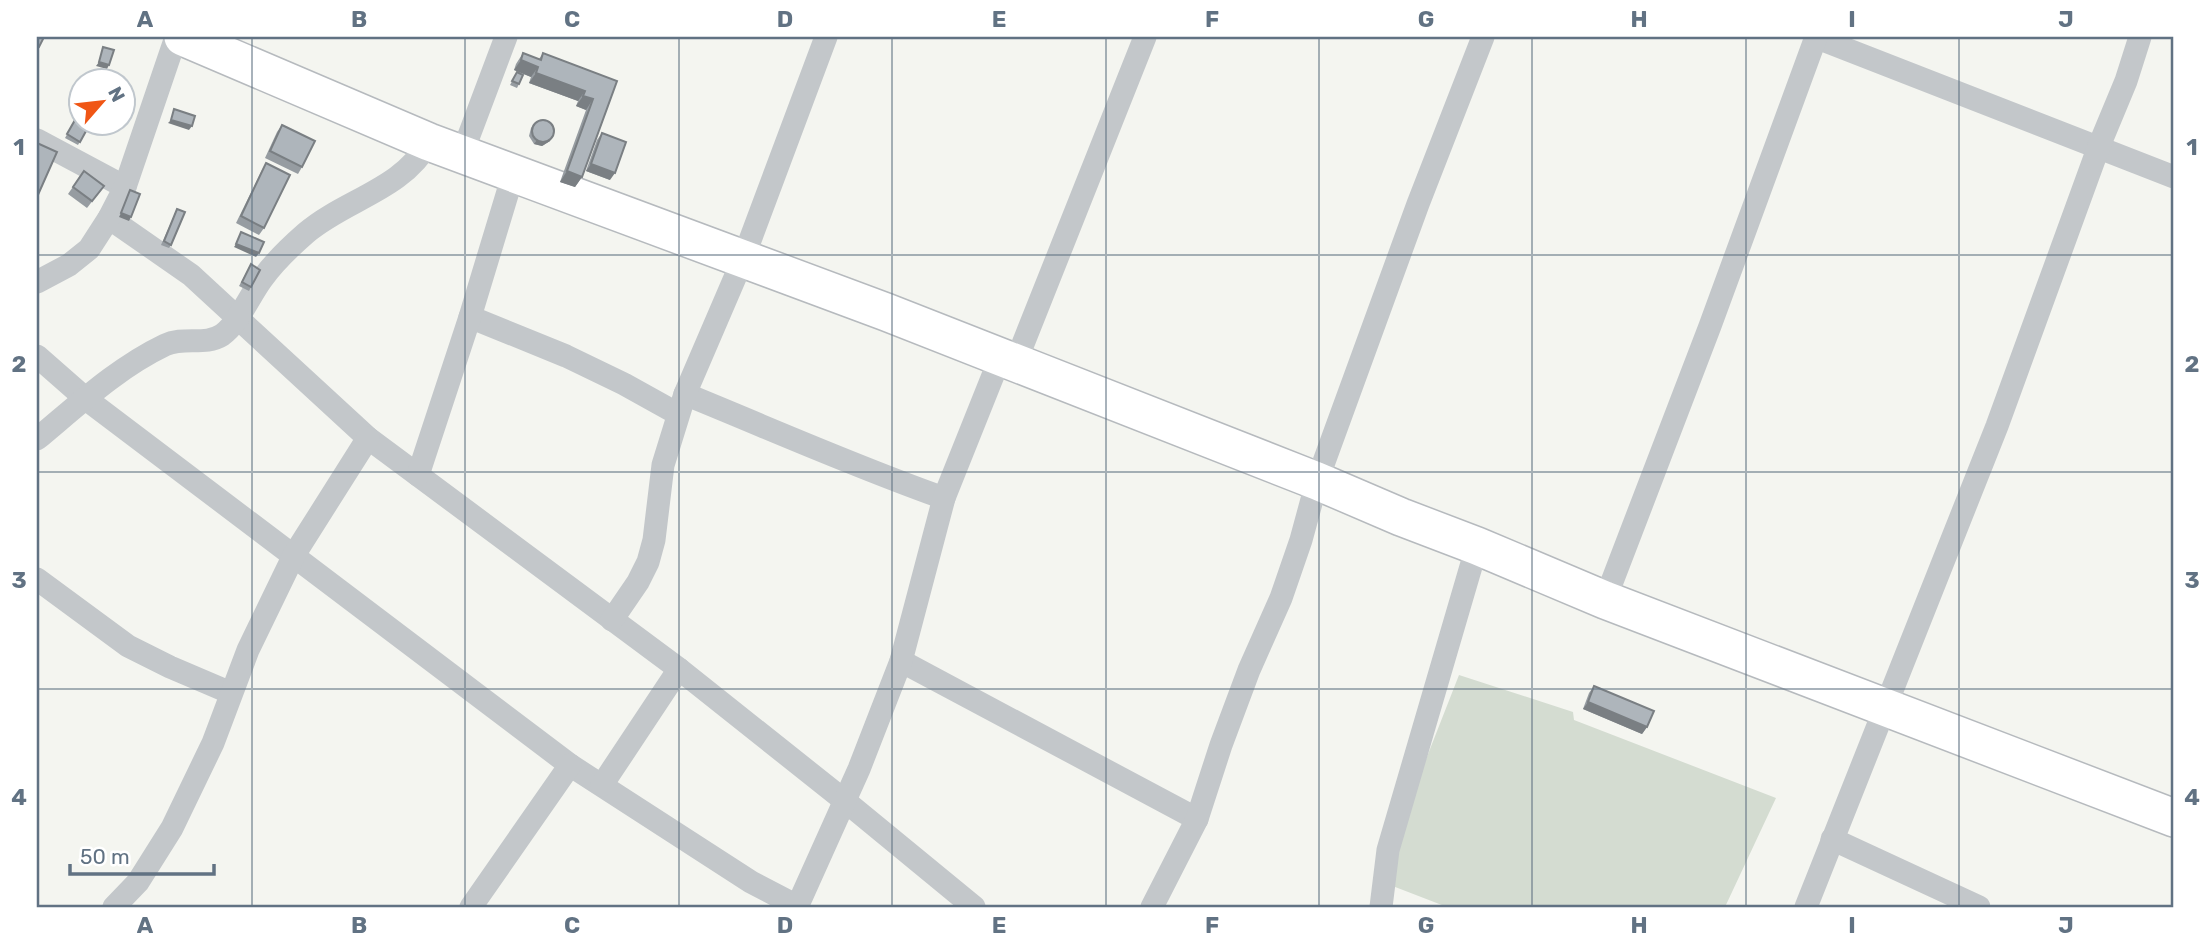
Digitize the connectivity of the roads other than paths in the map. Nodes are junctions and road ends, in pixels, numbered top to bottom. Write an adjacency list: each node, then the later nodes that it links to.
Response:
1 (176, 37): 14 (street)
2 (183, 37): 11 (main road)
3 (506, 37): 11 (street)
4 (826, 37): 16 (street)
5 (1145, 37): 21 (street)
6 (1483, 37): 27 (street)
7 (1816, 37): 10 (street); 32 (street)
8 (2140, 37): 10 (street)
9 (37, 140): 14 (street)
10 (2099, 146): 13 (street); 37 (street)
11 (445, 148): 12 (main road); 19 (street)
12 (513, 175): 16 (main road); 18 (street)
13 (2174, 177)
14 (125, 187): 15 (street)
15 (109, 218): 17 (street); 19 (street)
16 (743, 259): 21 (main road); 23 (street)
17 (37, 282)
18 (470, 317): 23 (street); 26 (street)
19 (236, 318): 22 (street); 24 (street)
20 (37, 356): 22 (street)
21 (1008, 361): 27 (main road); 28 (street)
22 (86, 399): 25 (street); 30 (street)
23 (682, 404): 28 (street); 33 (street)
24 (368, 438): 26 (street); 30 (street)
25 (37, 439)
26 (418, 475): 33 (street)
27 (1317, 481): 29 (main road); 42 (street)
28 (944, 498): 34 (street)
29 (1477, 546): 32 (main road); 49 (street)
30 (293, 555): 36 (street); 38 (street)
31 (37, 579): 36 (street)
32 (1605, 600): 37 (main road)
33 (612, 620): 35 (street)
34 (901, 661): 40 (street); 42 (street)
35 (680, 669): 39 (street); 40 (street)
36 (231, 692): 44 (street)
37 (1887, 707): 41 (main road); 43 (street)
38 (570, 765): 39 (street); 45 (street)
39 (603, 785): 46 (street)
40 (845, 801): 46 (street); 47 (street)
41 (2174, 818)
42 (1197, 819): 48 (street)
43 (1832, 839): 50 (street); 51 (street)
44 (114, 907)
45 (473, 907)
46 (797, 907)
47 (974, 907)
48 (1152, 907)
49 (1381, 907)
50 (1806, 907)
51 (1979, 907)

